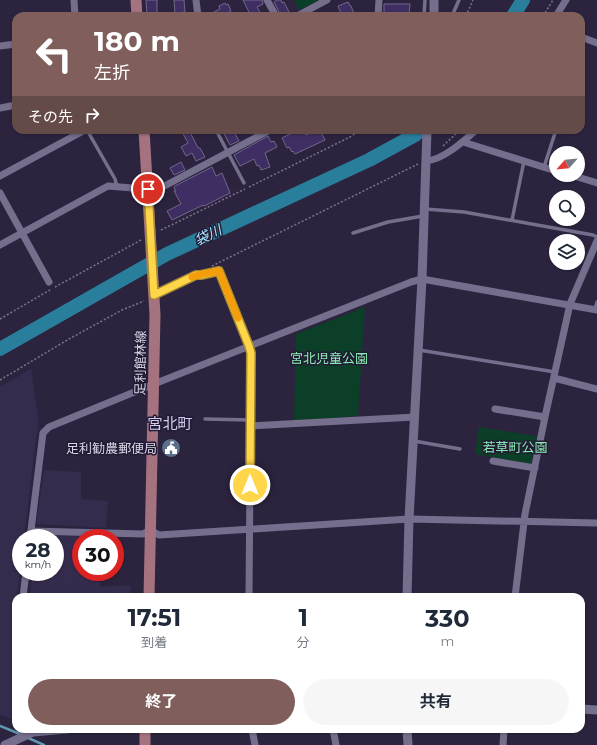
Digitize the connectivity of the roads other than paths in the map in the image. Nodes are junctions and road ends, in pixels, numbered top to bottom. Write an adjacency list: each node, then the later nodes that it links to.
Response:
1 (74, 0): 11 (street)
2 (136, 0): 12 (main road)
3 (196, 0): 13 (street)
4 (267, 0): 14 (street)
5 (327, 0): 15 (street)
6 (379, 0): 16 (street)
7 (425, 0): 17 (lane)
8 (434, 0): 18 (street)
9 (459, 0): 19 (lane)
10 (566, 0): 20 (street)
11 (75, 12)
12 (137, 12)
13 (198, 12)
14 (274, 12)
15 (304, 12)
16 (378, 12)
17 (424, 12)
18 (434, 12)
19 (454, 12)
20 (558, 12)
21 (585, 38): 22 (street)
22 (597, 43)
23 (12, 44): 24 (street)
24 (0, 46)
25 (12, 106): 26 (street)
26 (0, 108)
27 (79, 134): 41 (street)
28 (88, 134): 45 (lane)
29 (144, 134): 46 (main road, 足利館林線)
30 (218, 134): 36 (lane)
31 (262, 134): 36 (street)
32 (427, 134): 37 (street)
33 (472, 134): 35 (street)
34 (555, 134): 39 (lane)
35 (463, 142): 37 (street); 38 (street)
36 (228, 152): 43 (lane); 46 (street)
37 (424, 159): 48 (street)
38 (524, 161): 39 (street); 49 (lane)
39 (544, 167): 40 (street)
40 (549, 169)
41 (0, 176)
42 (585, 179): 44 (street)
43 (244, 183)
44 (597, 183)
45 (117, 187): 46 (street); 50 (street)
46 (148, 189): 57 (main road, 足利館林線)
47 (0, 192): 50 (street)
48 (425, 212): 49 (lane); 51 (lane); 55 (street)
49 (512, 220): 52 (lane)
50 (22, 233): 54 (street); 56 (street)
51 (352, 233)
52 (597, 237)
53 (597, 241): 59 (street)
54 (0, 245)
55 (422, 279): 59 (street); 61 (street); 62 (street)
56 (49, 282)
57 (154, 296): 61 (lane); 64 (main road, 足利館林線)
58 (597, 302): 60 (lane)
59 (570, 304): 60 (street); 63 (street)
60 (596, 309)
61 (249, 346): 64 (street); 70 (street)
62 (418, 350): 63 (lane); 67 (street)
63 (554, 375): 65 (street); 68 (street)
64 (154, 384): 78 (street); 80 (main road, 足利館林線)
65 (597, 389)
66 (494, 409): 68 (street)
67 (415, 417): 70 (street); 71 (street)
68 (545, 417): 74 (street)
69 (205, 419): 70 (lane)
70 (251, 423): 79 (street)
71 (413, 441): 72 (lane); 75 (street)
72 (460, 449)
73 (493, 461): 74 (street)
74 (535, 468): 76 (street)
75 (409, 519): 76 (street); 79 (street); 86 (street)
76 (524, 522): 77 (street); 87 (street)
77 (597, 523)
78 (31, 529)
79 (250, 529): 80 (street); 85 (street)
80 (150, 530): 81 (street); 84 (main road, 足利館林線)
81 (64, 534)
82 (25, 581): 83 (street)
83 (23, 593)
84 (149, 593)
85 (249, 593)
86 (407, 593)
87 (516, 593)
88 (585, 709): 89 (street)
89 (597, 710)
90 (31, 733): 96 (street)
91 (145, 733): 97 (main road)
92 (253, 733): 98 (street)
93 (334, 733): 99 (street)
94 (407, 733): 100 (street)
95 (504, 733): 101 (street)
96 (5, 744)
97 (145, 745)
98 (255, 745)
99 (336, 745)
100 (408, 745)
101 (503, 745)

